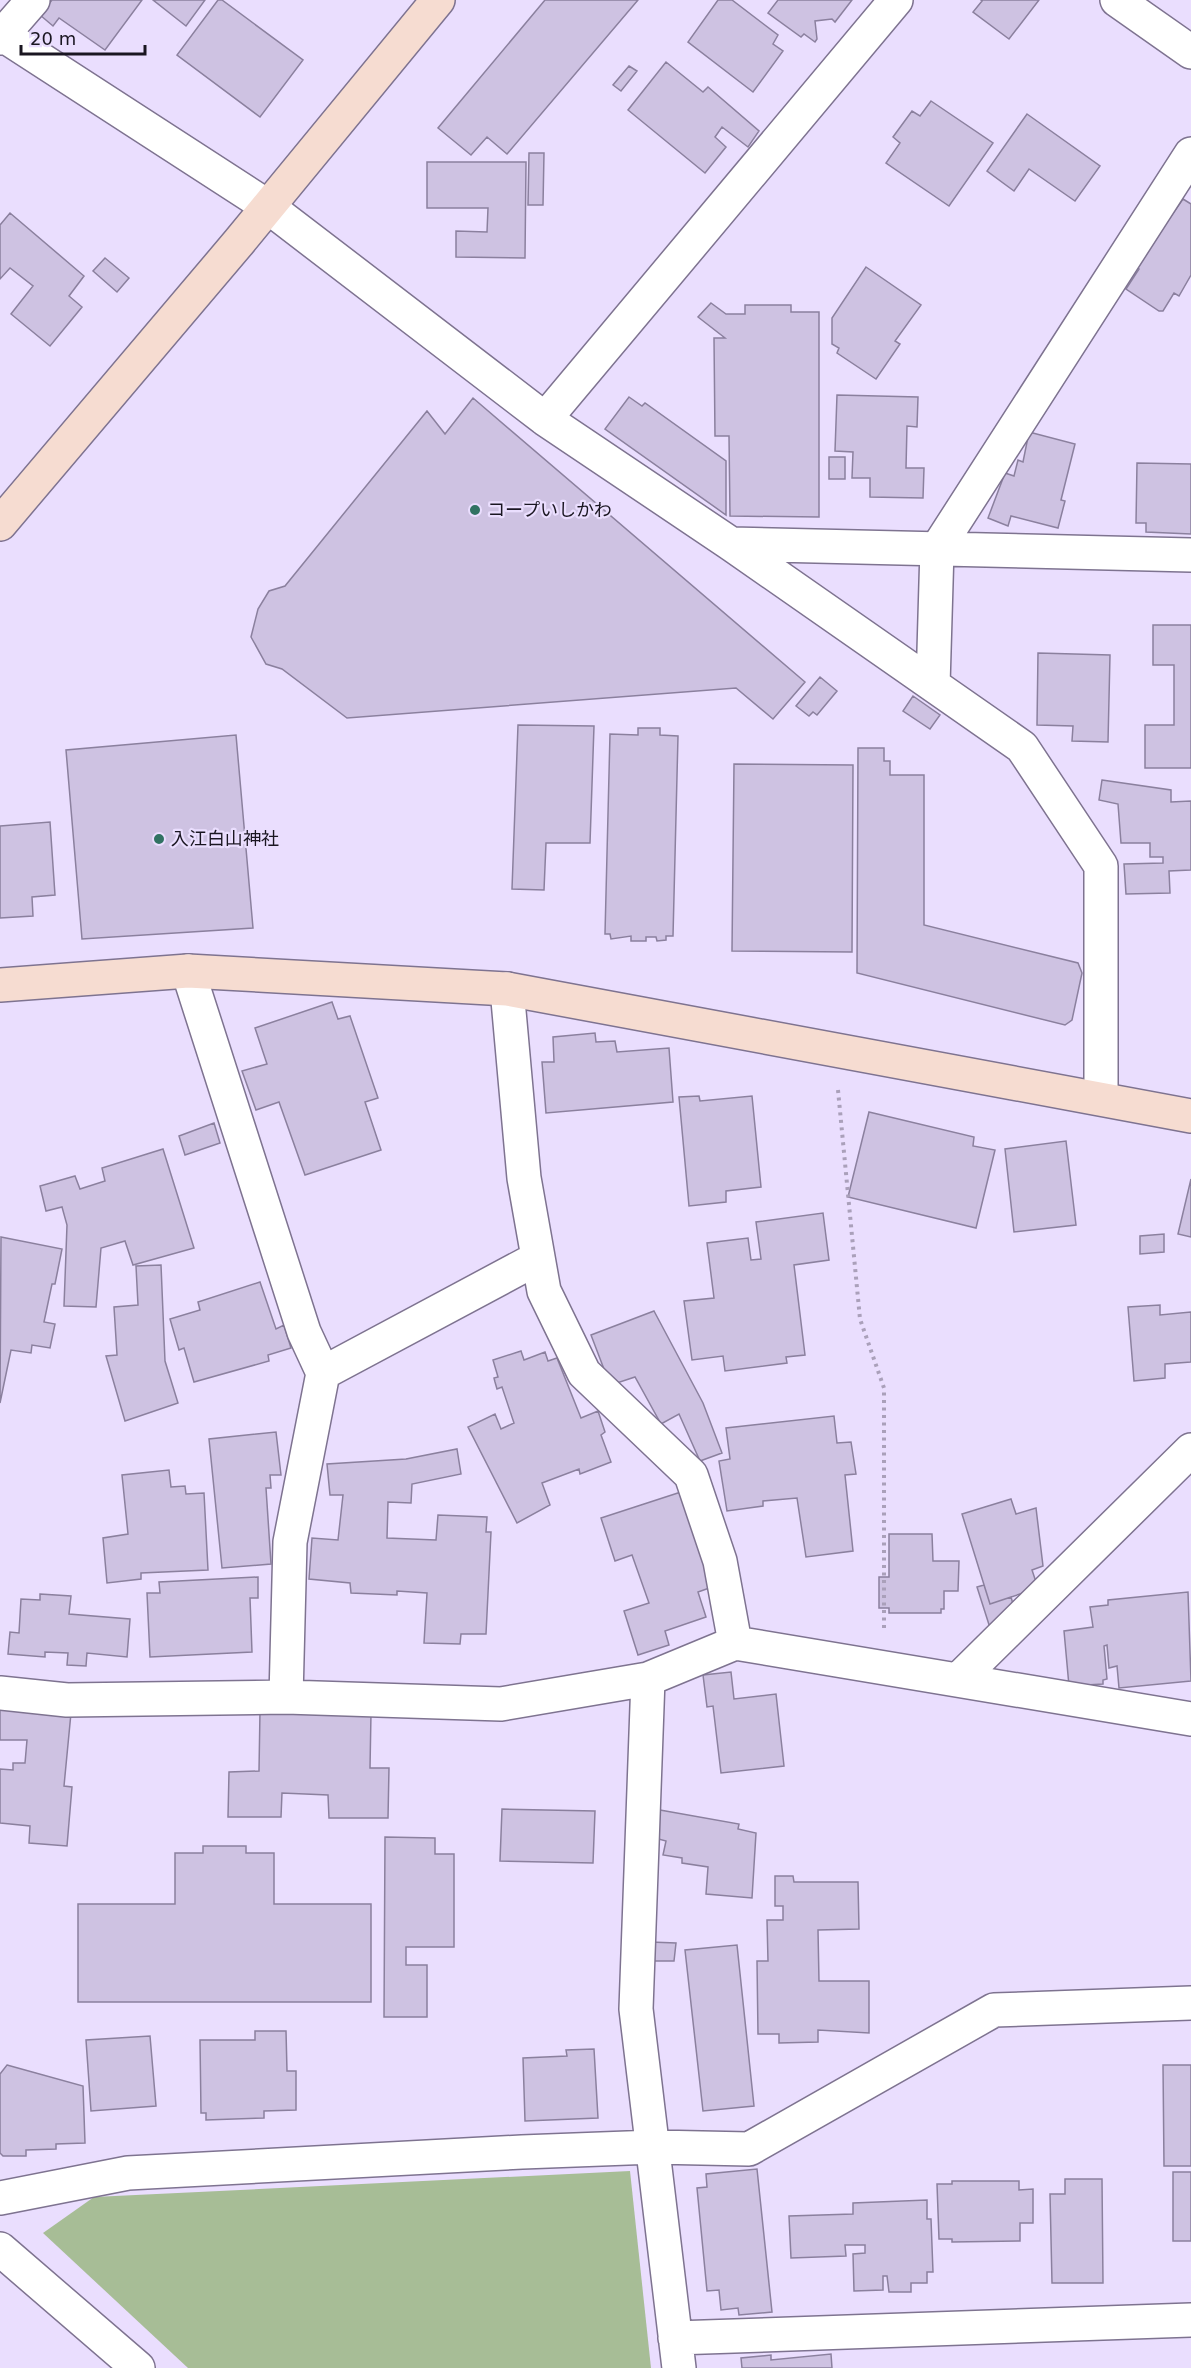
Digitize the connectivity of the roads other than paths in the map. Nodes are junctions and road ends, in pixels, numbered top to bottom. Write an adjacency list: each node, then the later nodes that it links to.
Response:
1 (33, 0): 5 (street)
2 (438, 0): 8 (street)
3 (896, 0): 9 (street)
4 (1117, 0): 6 (street)
5 (1, 36): 8 (street)
6 (1191, 52)
7 (1191, 154): 12 (street)
8 (267, 206): 9 (street); 10 (street)
9 (545, 419): 11 (street)
10 (0, 524)
11 (731, 544): 12 (street); 14 (street)
12 (937, 549): 13 (street); 14 (street)
13 (1191, 555)
14 (933, 684): 18 (street)
15 (188, 970): 16 (street); 17 (street); 21 (street)
16 (0, 985)
17 (507, 989): 18 (street); 20 (street)
18 (1101, 1098): 19 (street)
19 (1191, 1116)
20 (538, 1258): 21 (street); 23 (street)
21 (323, 1373): 27 (street)
22 (1191, 1450): 25 (street)
23 (735, 1643): 24 (street); 25 (street)
24 (648, 1679): 27 (street); 30 (street)
25 (958, 1680): 28 (street)
26 (0, 1693): 27 (street)
27 (286, 1697)
28 (1191, 1719)
29 (1191, 2003): 30 (street)
30 (654, 2147): 31 (street); 34 (street)
31 (0, 2198)
32 (0, 2249): 35 (street)
33 (1191, 2320): 34 (street)
34 (677, 2353)
35 (138, 2368)

